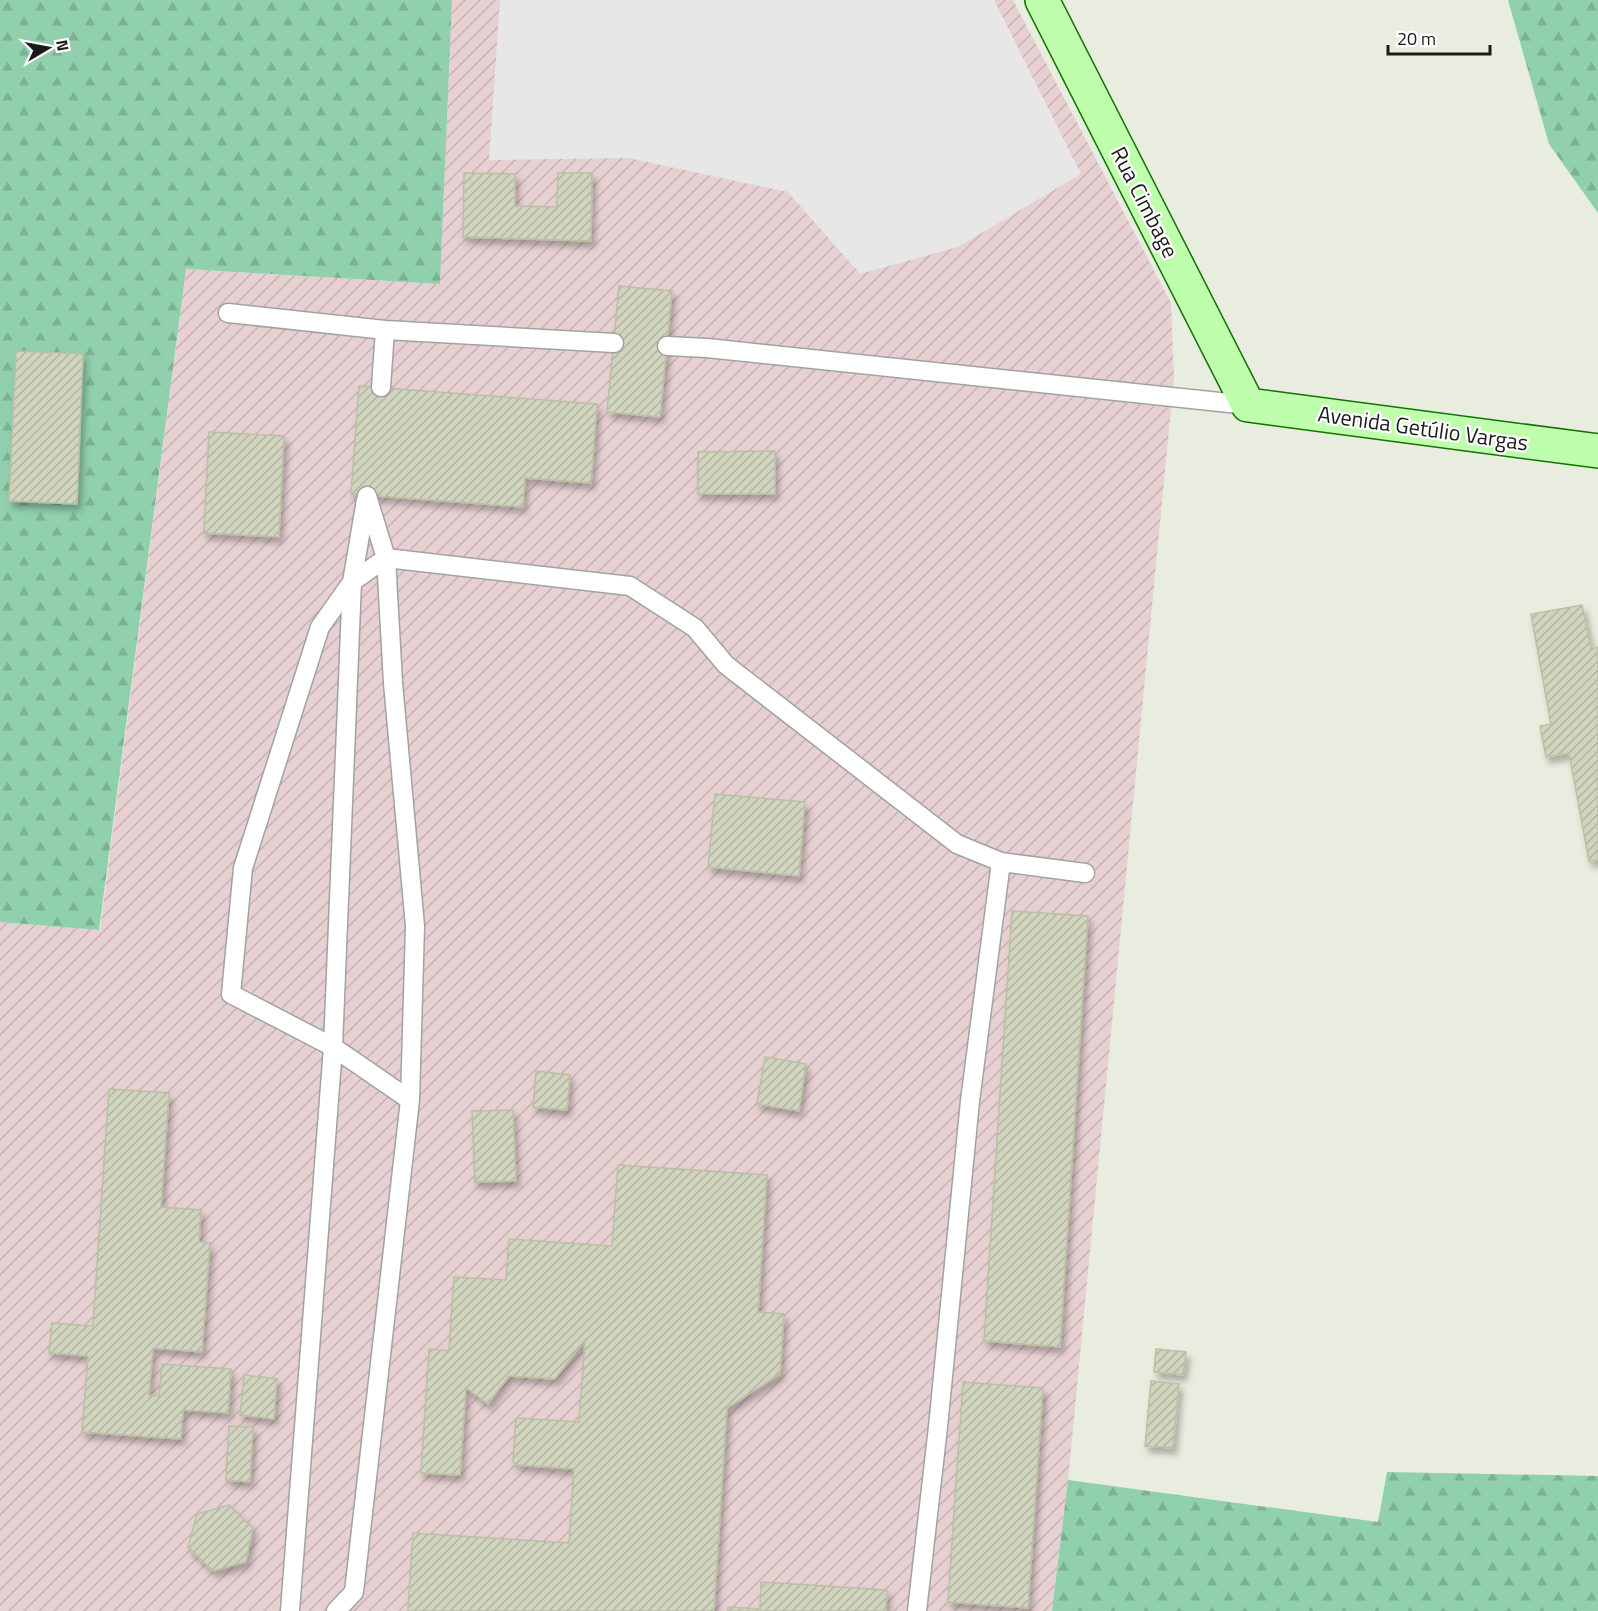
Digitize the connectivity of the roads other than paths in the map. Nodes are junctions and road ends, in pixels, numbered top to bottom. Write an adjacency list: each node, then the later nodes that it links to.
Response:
1 (1042, 0): 7 (street, Rua Cimbage)
2 (228, 313): 3 (lane)
3 (385, 330): 4 (lane); 6 (lane)
4 (614, 343)
5 (667, 346): 7 (lane)
6 (381, 387)
7 (1248, 405): 8 (street, Avenida Getúlio Vargas)
8 (1598, 452)
9 (386, 558): 10 (lane); 10 (lane); 11 (lane); 14 (lane)
10 (352, 582): 13 (lane); 13 (lane)
11 (1001, 862): 12 (lane); 17 (lane)
12 (1085, 873)
13 (333, 1047): 14 (lane); 15 (lane)
14 (410, 1100): 16 (lane)
15 (290, 1611)
16 (336, 1611)
17 (917, 1611)

